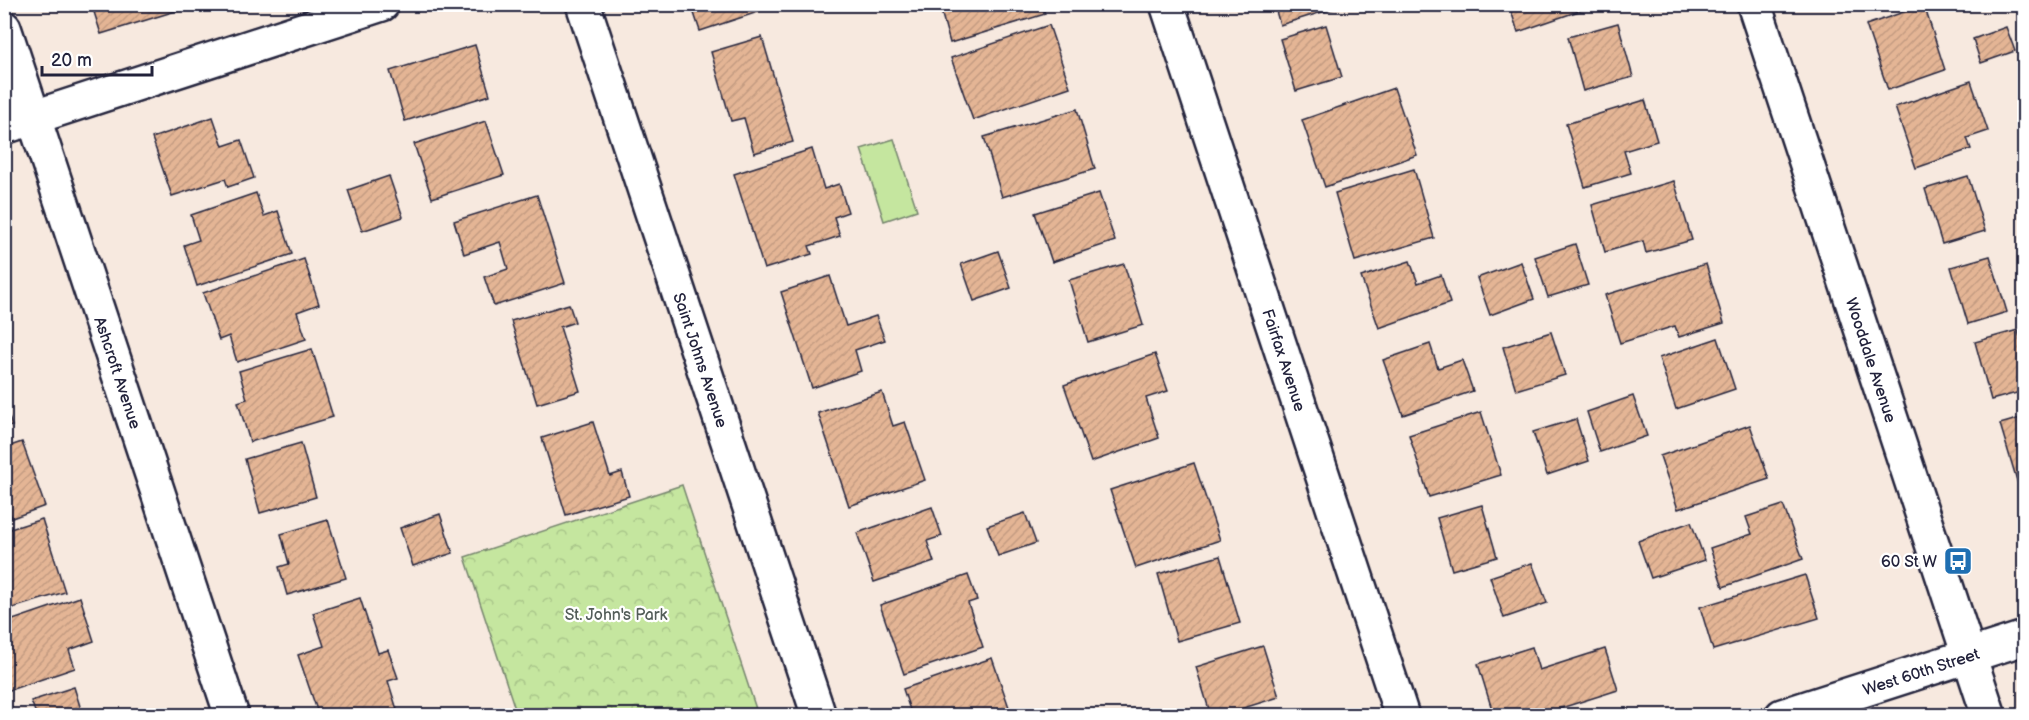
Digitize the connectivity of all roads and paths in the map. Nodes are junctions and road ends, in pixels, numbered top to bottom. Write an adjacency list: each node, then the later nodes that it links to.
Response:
1 (382, 4): 6 (street)
2 (583, 4): 10 (street, Saint Johns Avenue)
3 (1167, 4): 11 (street, Fairfax Avenue)
4 (1754, 4): 8 (street, Wooddale Avenue)
5 (4, 28): 6 (street, Ashcroft Avenue)
6 (19, 122): 9 (street, Ashcroft Avenue)
7 (2025, 638): 8 (street, West 60th Street)
8 (1969, 655): 12 (street, West 60th Street); 13 (street, Wooddale Avenue)
9 (232, 716)
10 (819, 716)
11 (1402, 716)
12 (1782, 716)
13 (1989, 716)

